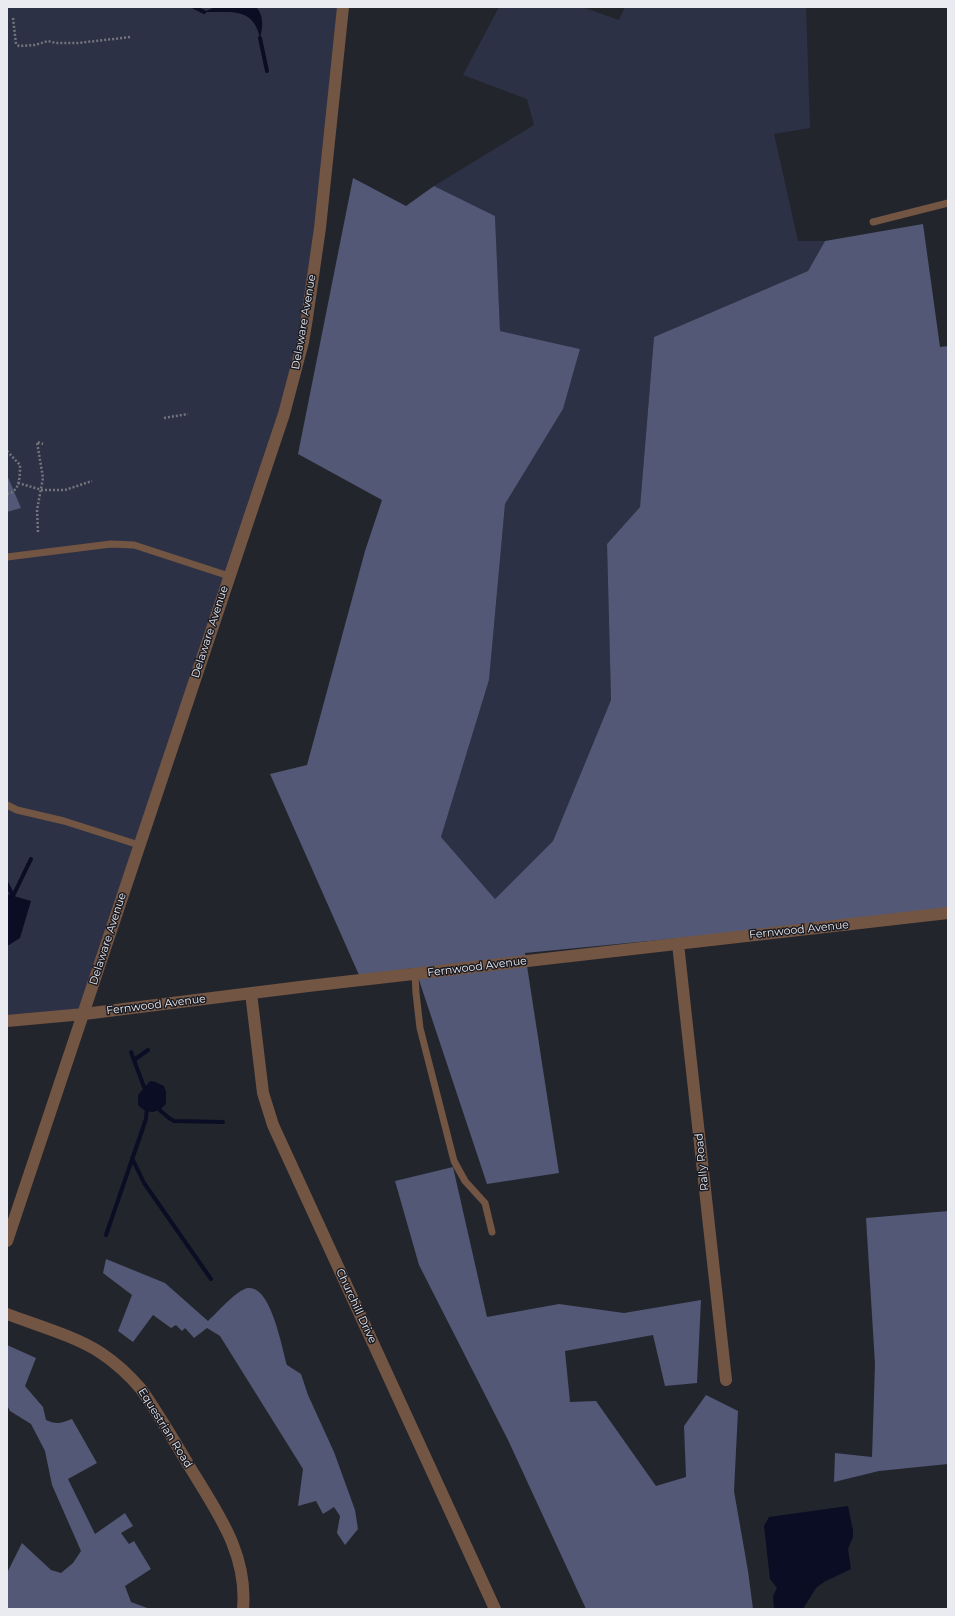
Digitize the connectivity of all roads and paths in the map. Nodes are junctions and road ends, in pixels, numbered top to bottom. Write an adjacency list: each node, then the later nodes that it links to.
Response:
1 (343, 7): 16 (street, Delaware Avenue)
2 (13, 18): 3 (path)
3 (131, 37)
4 (948, 203): 5 (lane)
5 (873, 222)
6 (188, 414): 7 (path)
7 (164, 418)
8 (43, 444): 12 (path)
9 (7, 451): 11 (path)
10 (92, 481): 12 (path)
11 (18, 483): 12 (path); 13 (path)
12 (42, 490): 14 (path)
13 (7, 494)
14 (38, 532)
15 (7, 557): 16 (lane)
16 (229, 576): 18 (street, Delaware Avenue)
17 (7, 805): 18 (lane)
18 (138, 845): 23 (street, Delaware Avenue)
19 (948, 913): 20 (street, Fernwood Avenue)
20 (678, 944): 21 (street, Fernwood Avenue); 28 (street, Rally Road)
21 (415, 974): 22 (street, Fernwood Avenue); 25 (lane)
22 (251, 993): 23 (street, Fernwood Avenue); 30 (street, Churchill Drive)
23 (84, 1014): 24 (street, Fernwood Avenue); 26 (street, Delaware Avenue)
24 (7, 1020)
25 (492, 1232)
26 (7, 1241)
27 (7, 1314): 29 (street, Equestrian Road)
28 (726, 1380)
29 (243, 1609)
30 (495, 1609)

